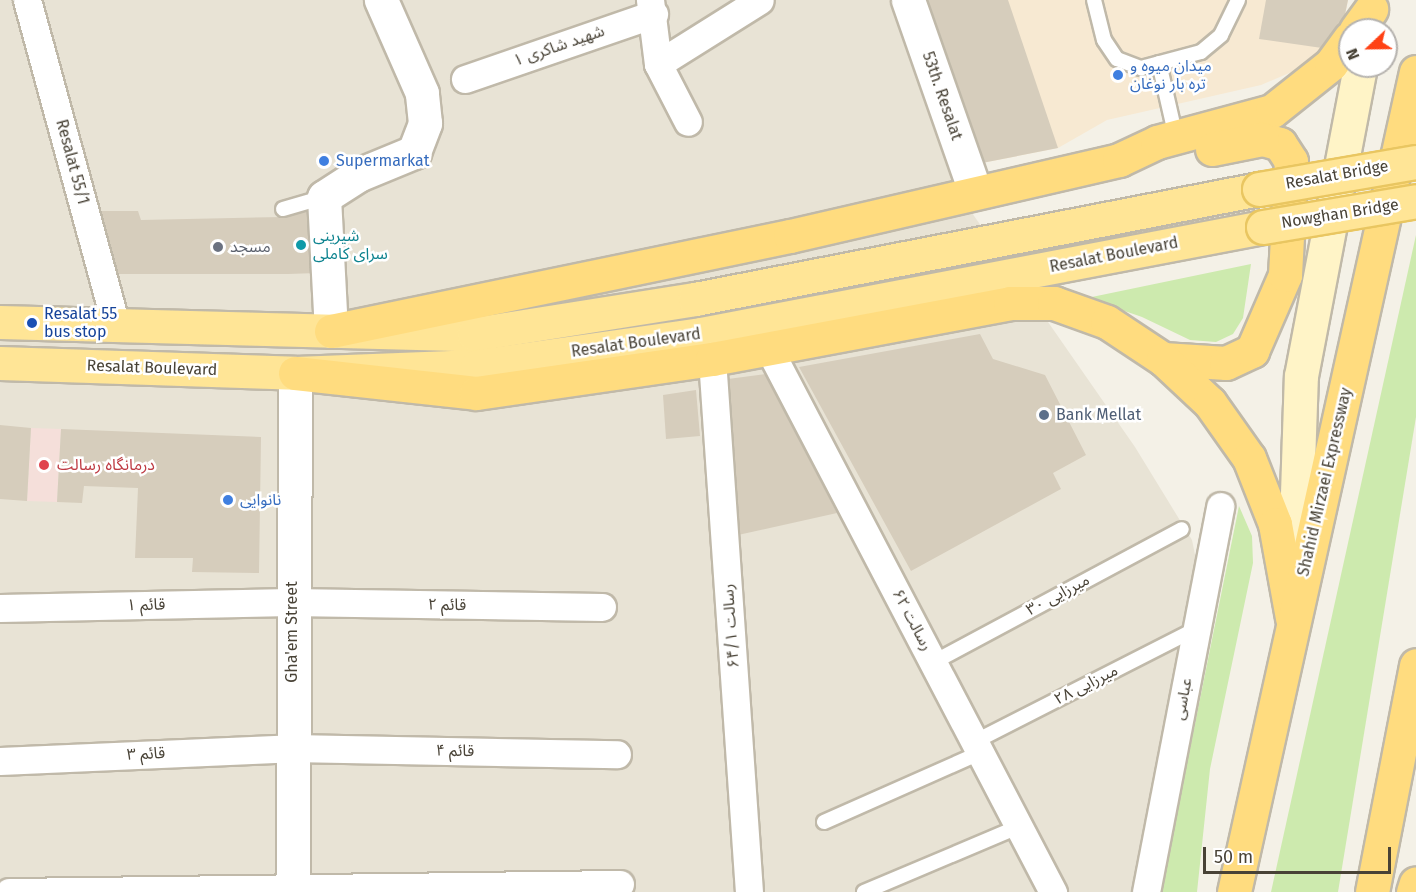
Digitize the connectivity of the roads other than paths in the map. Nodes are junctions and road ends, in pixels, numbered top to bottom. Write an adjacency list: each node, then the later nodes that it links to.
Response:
1 (27, 0): 25 (street, Resalat 55/1)
2 (381, 0): 20 (street)
3 (760, 0): 10 (street)
4 (908, 0): 19 (street, 53th. Resalat)
5 (1094, 0): 9 (lane)
6 (1238, 0): 9 (lane)
7 (652, 7): 10 (street); 13 (street, شهید شاکری ۱)
8 (1338, 52): 15 (highway)
9 (1159, 63): 15 (lane)
10 (658, 64): 14 (street)
11 (1416, 72): 37 (highway, Shahid Mirzaei Expressway)
12 (1358, 78): 37 (main road)
13 (465, 79)
14 (687, 122)
15 (1176, 137): 16 (highway)
16 (1119, 160): 19 (highway); 29 (highway)
17 (1416, 162): 18 (main road, Resalat Bridge, bridge)
18 (1259, 189): 26 (main road, Resalat Boulevard)
19 (975, 191): 26 (highway)
20 (324, 197): 22 (lane); 26 (street)
21 (1416, 201): 23 (main road, Nowghan Bridge, bridge)
22 (283, 209)
23 (1263, 226): 31 (main road, Resalat Boulevard)
24 (0, 322): 25 (main road, Resalat Boulevard)
25 (116, 325): 26 (main road, Resalat Boulevard)
26 (331, 331)
27 (769, 349): 28 (highway); 29 (highway); 39 (street, رسالت ۶۲)
28 (712, 359): 31 (highway); 51 (street, رسالت ۶۴/۱)
29 (1163, 359): 37 (highway)
30 (0, 363): 31 (main road, Resalat Boulevard)
31 (295, 372): 34 (street, Gha'em Street)
32 (1220, 506): 38 (street, عباسی)
33 (1182, 529): 39 (lane, میرزایی ۳۰)
34 (291, 602): 35 (street, قائم ۲); 36 (street, قائم ۱); 42 (street, Gha'em Street)
35 (602, 607)
36 (0, 608)
37 (1292, 618): 55 (highway, Shahid Mirzaei Expressway)
38 (1197, 629): 41 (lane, میرزایی ۲۸); 54 (street, عباسی)
39 (934, 662): 41 (street, رسالت ۶۲)
40 (1416, 665): 56 (highway)
41 (979, 746): 45 (lane, میرزایی ۲۸); 46 (street, رسالت ۶۲)
42 (292, 748): 43 (street, قائم ۴); 44 (street, قائم ۳); 49 (street, Gha'em Street)
43 (617, 754)
44 (0, 761)
45 (824, 822)
46 (1020, 826): 52 (lane); 53 (street, رسالت ۶۲)
47 (1416, 883): 57 (highway)
48 (620, 884): 49 (street)
49 (293, 890): 50 (street)
50 (9, 892)
51 (749, 892)
52 (864, 892)
53 (1053, 892)
54 (1146, 892)
55 (1234, 892)
56 (1372, 892)
57 (1413, 892)

